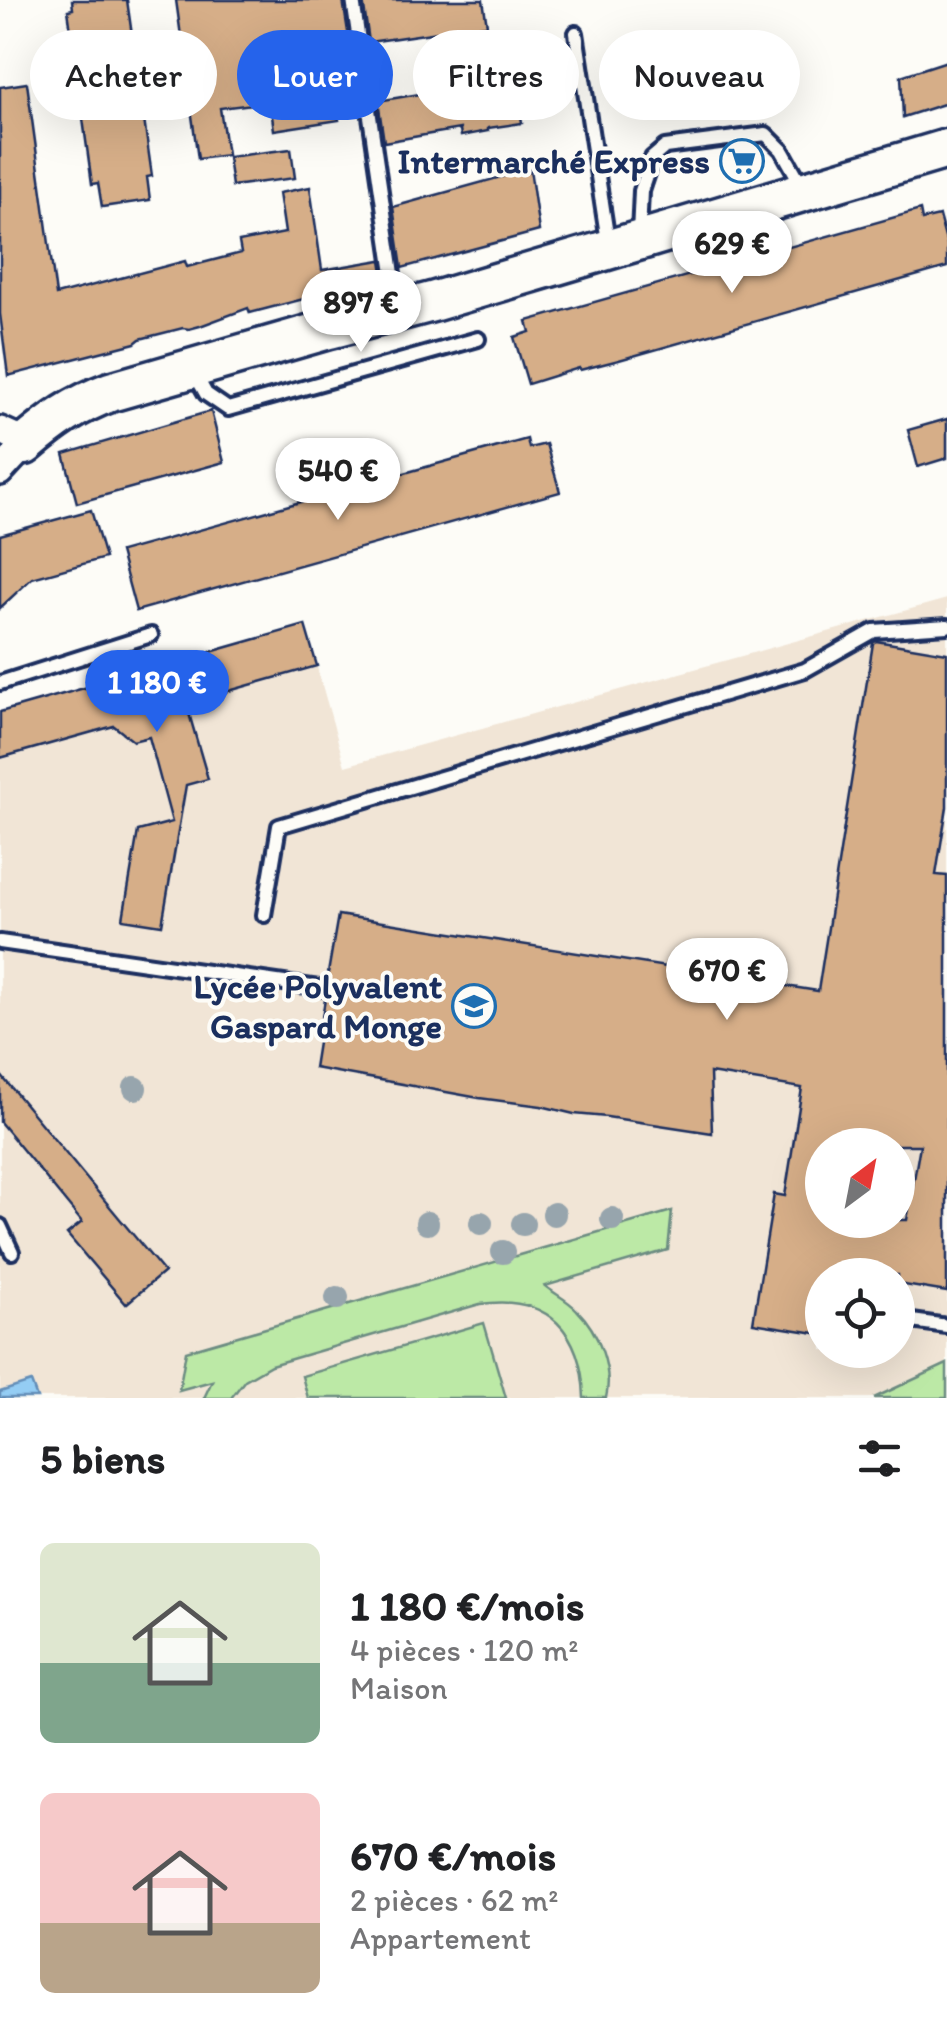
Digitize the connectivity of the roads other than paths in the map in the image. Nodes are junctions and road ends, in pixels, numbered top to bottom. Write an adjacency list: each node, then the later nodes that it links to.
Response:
1 (353, 0): 6 (lane)
2 (579, 45): 5 (lane)
3 (947, 149): 4 (street)
4 (805, 191): 5 (street); 5 (lane)
5 (624, 246): 6 (street)
6 (399, 310): 8 (street)
7 (478, 339): 8 (lane)
8 (192, 369): 9 (street)
9 (8, 449)
10 (947, 626): 13 (lane)
11 (151, 634): 12 (lane)
12 (0, 683)
13 (264, 915)
14 (0, 942): 15 (lane)
15 (326, 989)
16 (0, 1226): 17 (lane)
17 (12, 1252)
18 (915, 1321): 19 (lane)
19 (947, 1326)

